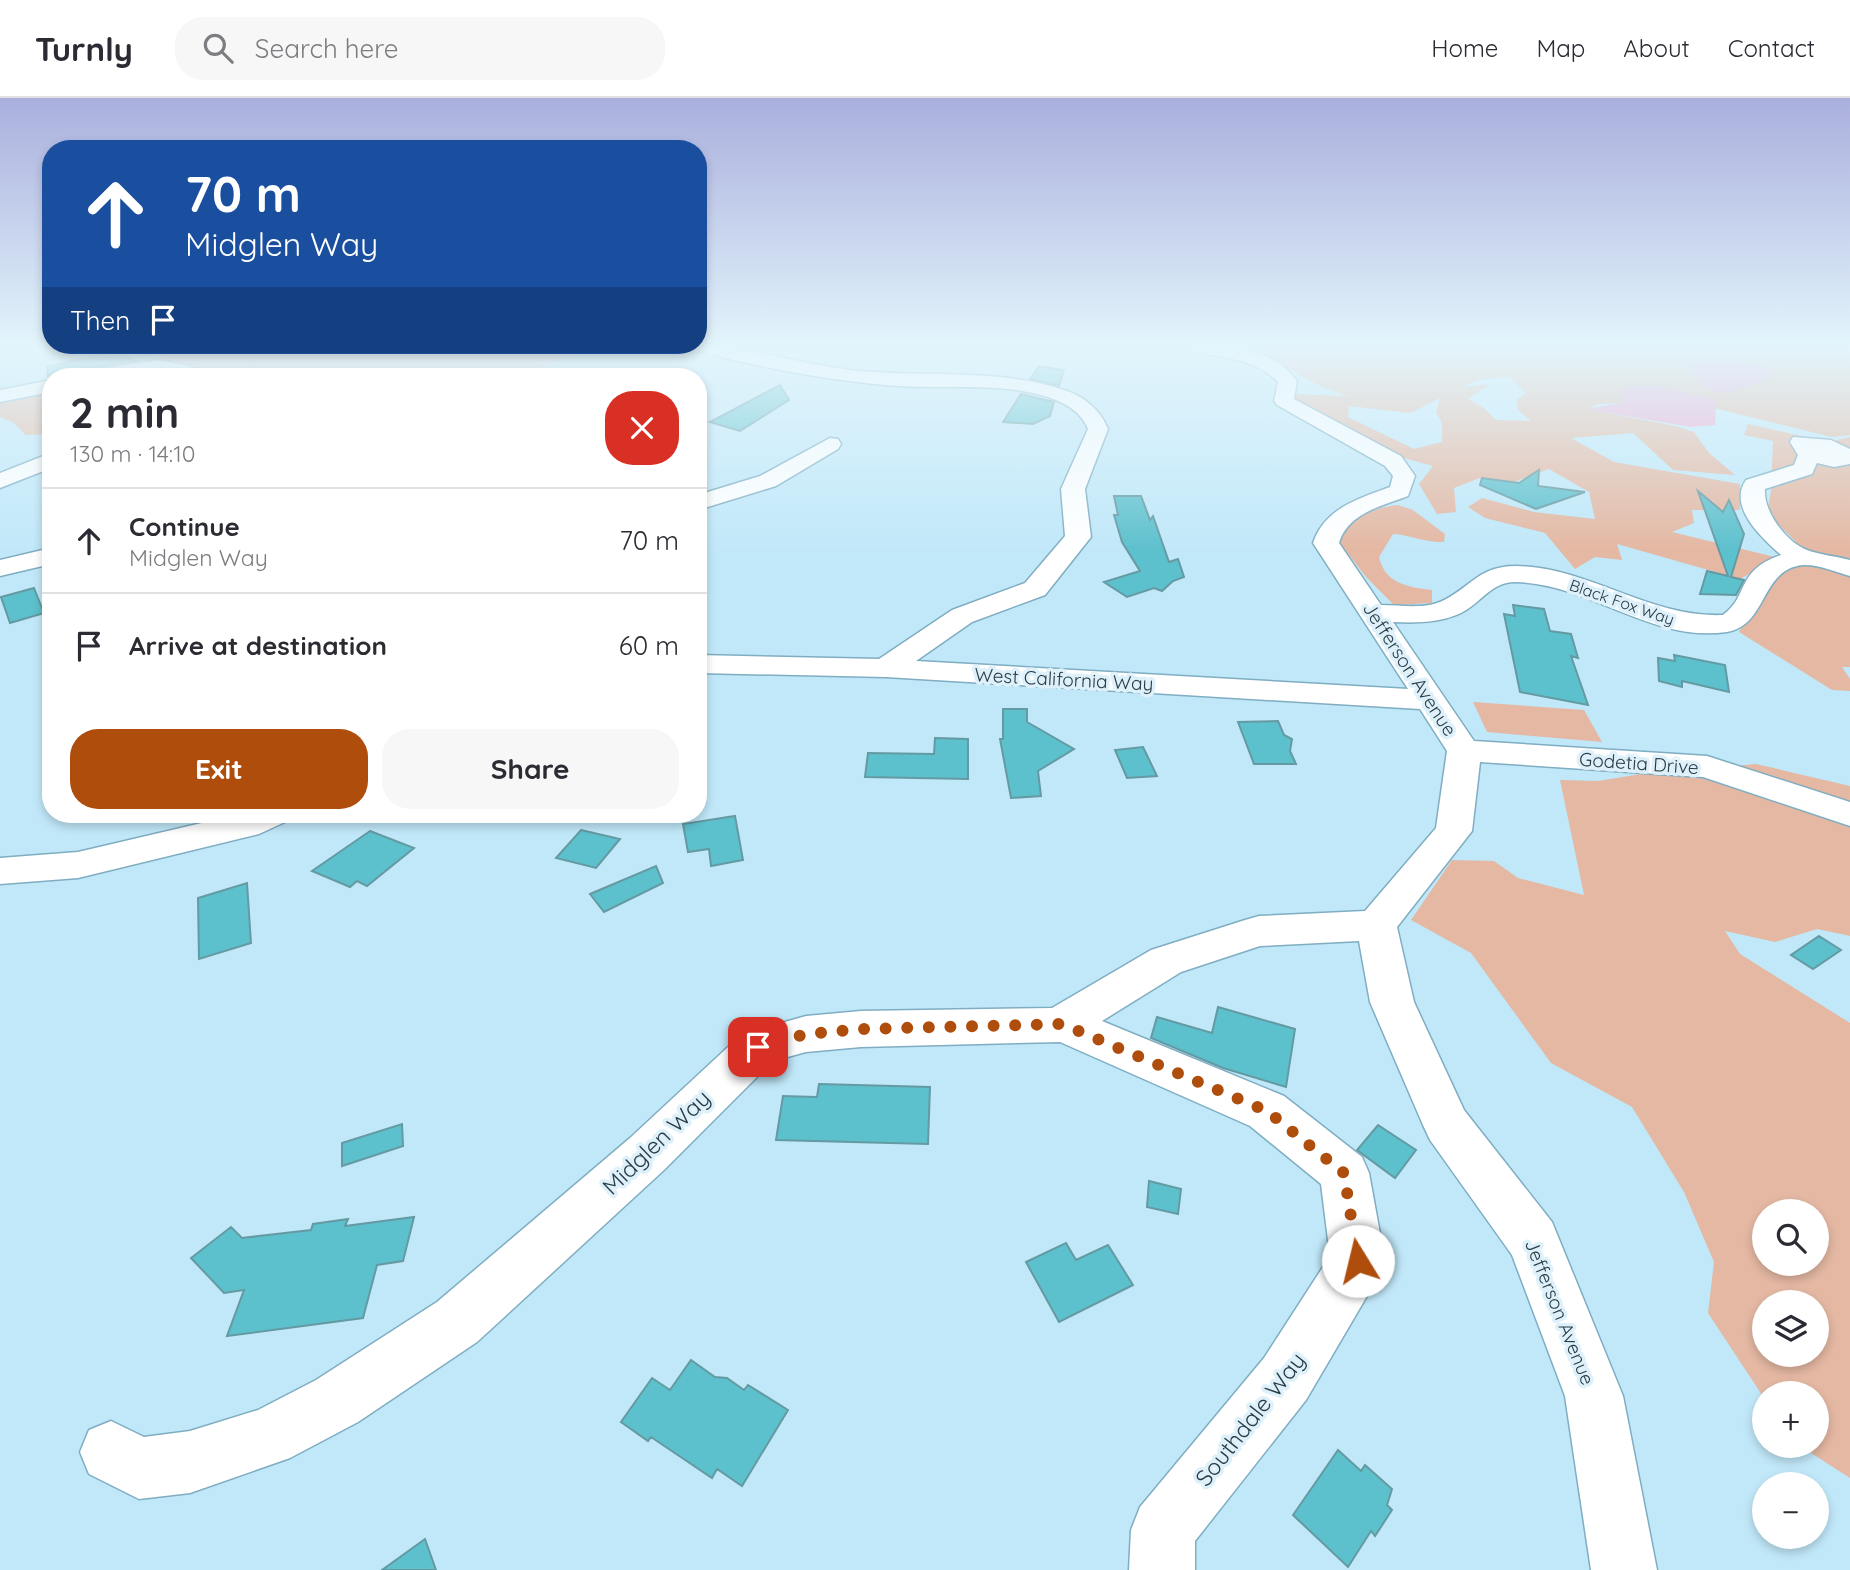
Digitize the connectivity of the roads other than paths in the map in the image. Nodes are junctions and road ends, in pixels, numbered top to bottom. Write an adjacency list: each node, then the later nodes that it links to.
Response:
1 (1088, 414): 14 (street)
2 (1307, 414): 12 (street, Jefferson Avenue)
3 (830, 444): 7 (street)
4 (1809, 455): 9 (street)
5 (42, 464): 6 (street)
6 (0, 481)
7 (707, 500)
8 (42, 558): 10 (street)
9 (1800, 558): 11 (street); 12 (street, Black Fox Way)
10 (0, 568)
11 (1850, 568)
12 (1375, 614): 15 (street, Jefferson Avenue)
13 (707, 664): 14 (street, West California Way)
14 (886, 668): 15 (street, West California Way)
15 (1429, 700): 16 (street, Jefferson Avenue)
16 (1464, 751): 17 (street, Godetia Drive); 20 (street, Jefferson Avenue)
17 (1850, 814)
18 (251, 823): 19 (street)
19 (0, 871)
20 (1376, 925): 21 (street, Midglen Way); 24 (street, Jefferson Avenue)
21 (1062, 1024): 22 (street, Midglen Way); 23 (street, Southdale Way)
22 (111, 1452)
23 (1162, 1570)
24 (1624, 1570)

